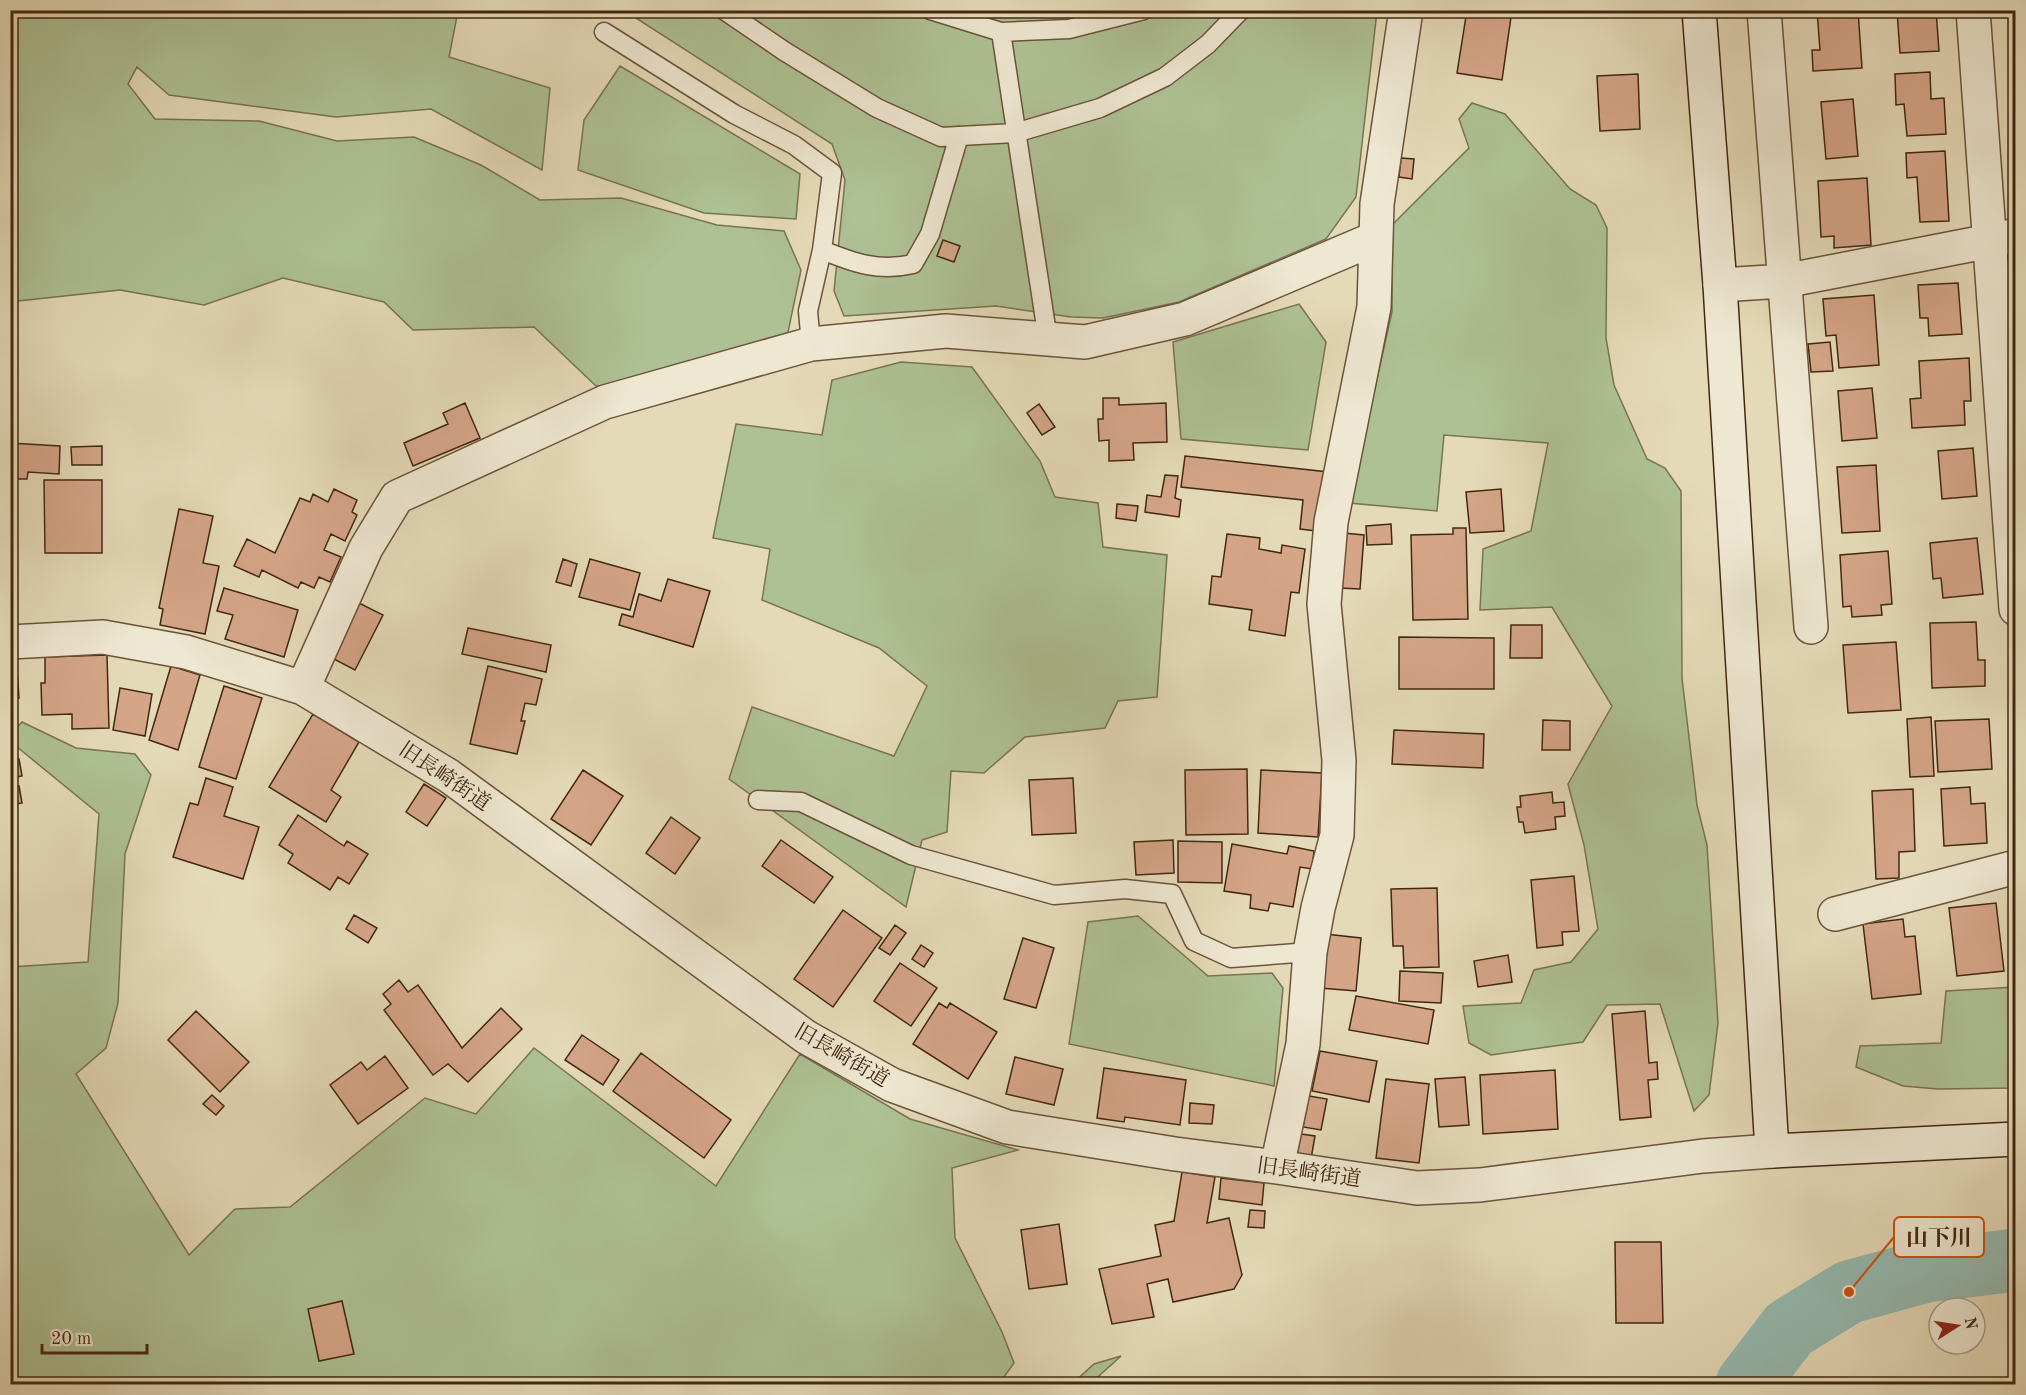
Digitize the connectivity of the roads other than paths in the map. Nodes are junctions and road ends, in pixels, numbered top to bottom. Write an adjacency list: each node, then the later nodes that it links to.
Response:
1 (724, 10): 12 (lane)
2 (930, 10): 10 (lane)
3 (1144, 10): 10 (lane)
4 (1241, 10): 11 (lane)
5 (1406, 10): 13 (street)
6 (1699, 10): 17 (street)
7 (1764, 10): 16 (street)
8 (1973, 10): 14 (street)
9 (604, 32): 15 (lane)
10 (1001, 32): 11 (lane)
11 (1015, 133): 12 (lane); 18 (lane)
12 (959, 136): 15 (lane)
13 (1376, 238): 18 (street); 27 (street)
14 (2003, 238): 16 (street); 20 (street)
15 (822, 249): 19 (lane)
16 (1784, 281): 17 (street); 21 (street)
17 (1720, 285): 29 (street)
18 (1047, 340): 19 (street)
19 (811, 344): 23 (street)
20 (2016, 609)
21 (1811, 627)
22 (10, 642): 23 (street, 旧長崎街道)
23 (303, 688): 30 (street, 旧長崎街道)
24 (758, 800): 27 (lane)
25 (2016, 867): 26 (street)
26 (1835, 914)
27 (1310, 952): 30 (street)
28 (2016, 1139): 29 (street, 旧長崎街道)
29 (1772, 1151): 30 (street, 旧長崎街道)
30 (1277, 1167)

